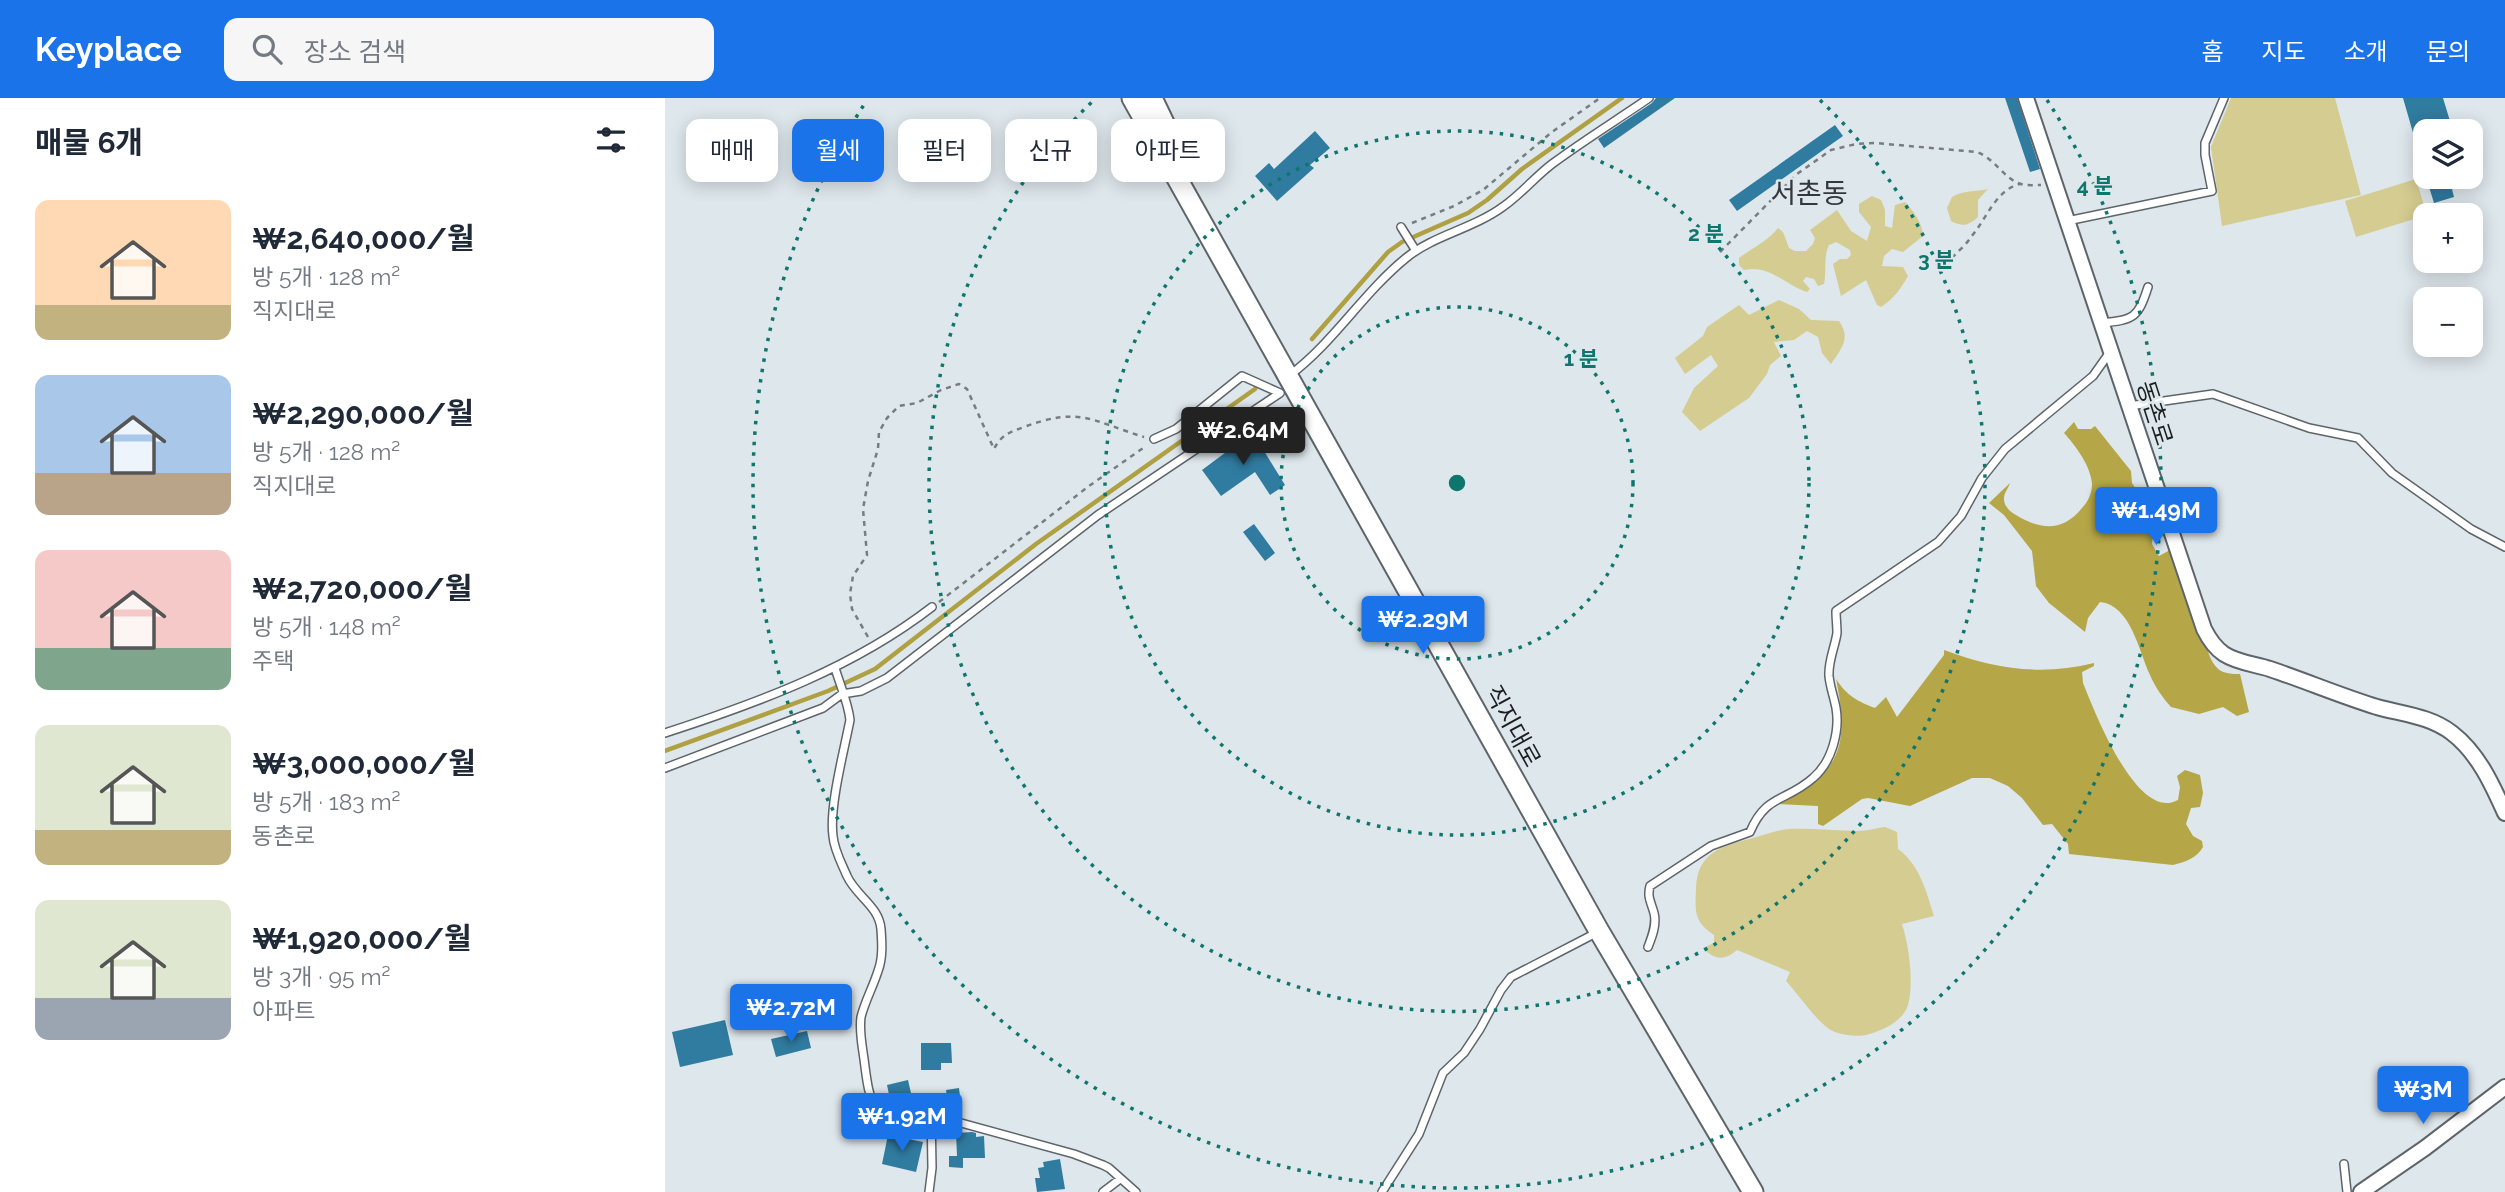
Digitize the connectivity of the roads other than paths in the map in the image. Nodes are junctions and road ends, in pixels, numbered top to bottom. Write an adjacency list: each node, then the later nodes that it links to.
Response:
1 (1132, 98): 6 (main road, 직지대로)
2 (1152, 98): 6 (main road)
3 (1649, 98): 9 (lane)
4 (2026, 98): 7 (street, 동촌로)
5 (2224, 98): 7 (lane)
6 (1183, 190): 13 (main road, 직지대로)
7 (2066, 221): 11 (street, 동촌로)
8 (1401, 227): 9 (lane)
9 (1416, 251): 13 (lane)
10 (2148, 287): 11 (lane)
11 (2101, 323): 12 (street, 동촌로)
12 (2111, 352): 14 (street, 동촌로); 24 (lane)
13 (1285, 384): 15 (lane); 19 (lane); 23 (main road, 직지대로)
14 (2128, 406): 16 (lane); 22 (street, 동촌로)
15 (1154, 439)
16 (2505, 547)
17 (933, 607): 18 (lane)
18 (835, 668): 19 (lane); 20 (lane)
19 (842, 694): 21 (lane); 26 (lane)
20 (665, 733)
21 (665, 768)
22 (2505, 813)
23 (1599, 931): 32 (lane); 33 (main road, 직지대로)
24 (1647, 947)
25 (2505, 1087): 35 (street)
26 (931, 1110): 28 (lane); 29 (lane)
27 (2344, 1164): 34 (lane)
28 (1120, 1179): 30 (lane); 31 (lane)
29 (929, 1192)
30 (1103, 1192)
31 (1136, 1192)
32 (1382, 1192)
33 (1753, 1192)
34 (2347, 1192)
35 (2361, 1192)

